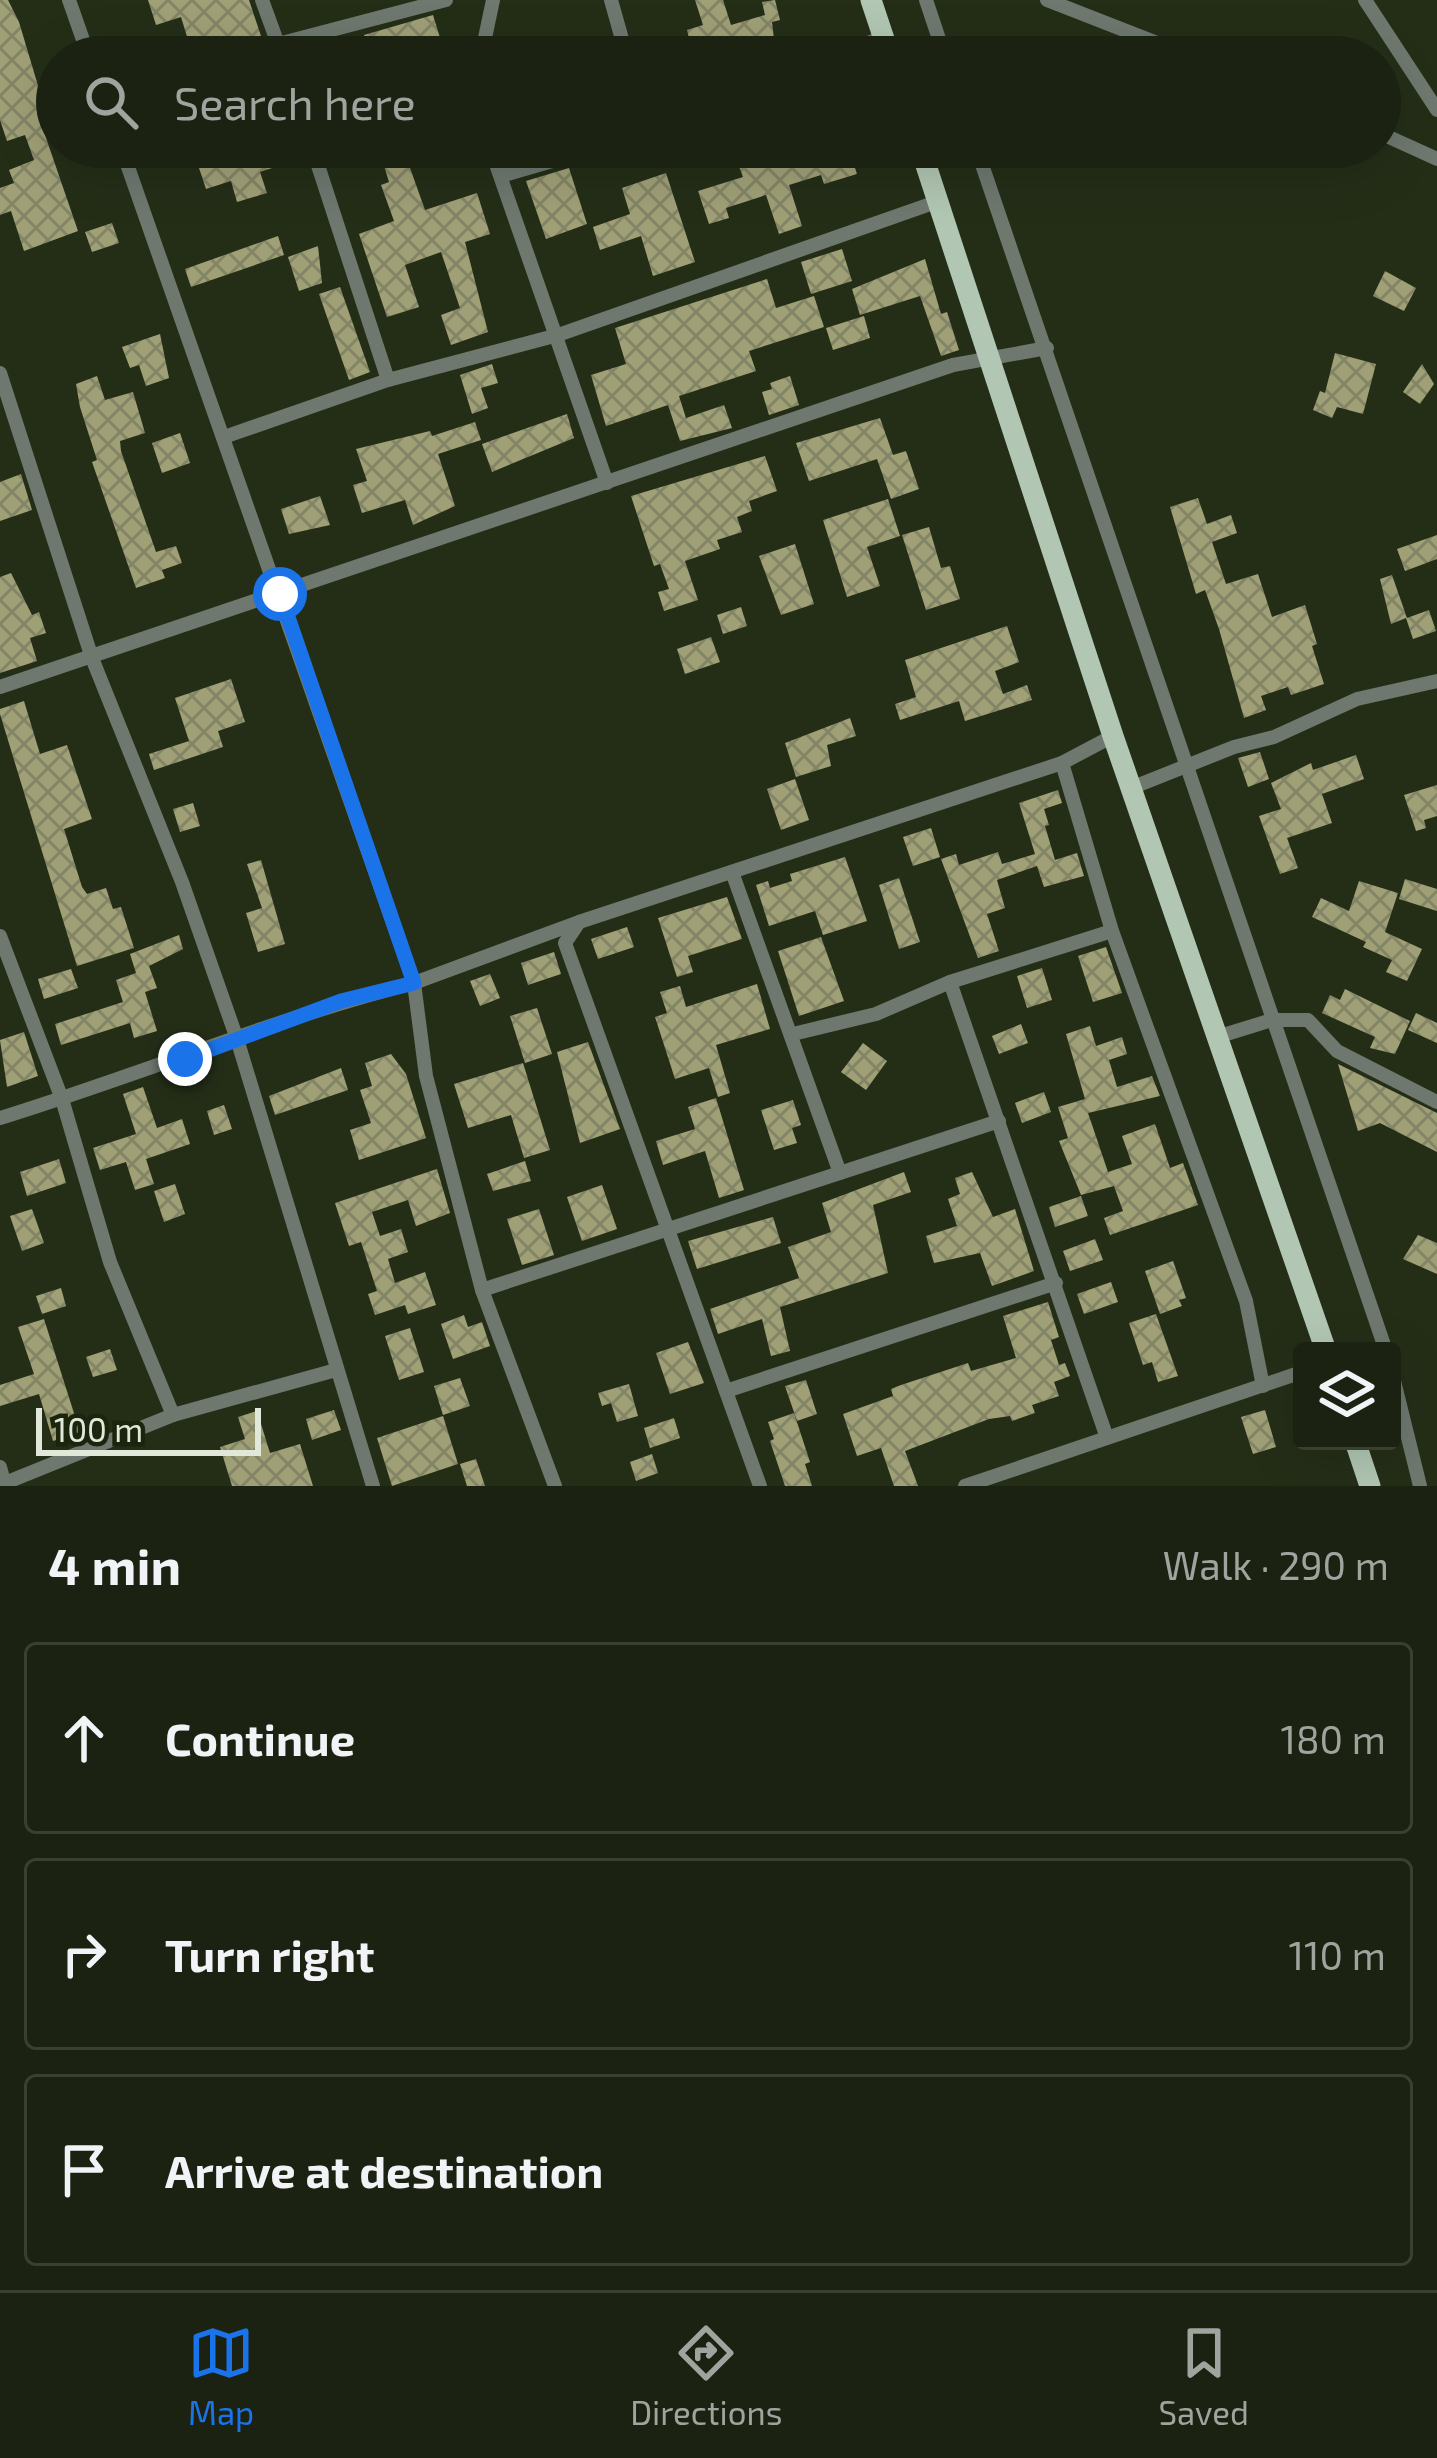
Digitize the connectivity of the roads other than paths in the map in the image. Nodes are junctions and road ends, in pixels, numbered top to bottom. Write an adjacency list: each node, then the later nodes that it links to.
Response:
1 (69, 0): 10 (street)
2 (262, 0): 11 (street)
3 (446, 0): 12 (street)
4 (493, 0): 13 (street)
5 (610, 0): 14 (street)
6 (871, 0): 15 (main road)
7 (926, 0): 16 (street)
8 (1047, 0): 17 (street)
9 (1365, 0): 18 (street)
10 (82, 36)
11 (275, 36)
12 (329, 36)
13 (485, 36)
14 (621, 36)
15 (882, 36)
16 (938, 36)
17 (1139, 36)
18 (1389, 36)
19 (1401, 55): 20 (street)
20 (1437, 110)
21 (1401, 143): 22 (street)
22 (1437, 159)
23 (128, 168): 36 (street)
24 (319, 168): 35 (street)
25 (498, 168): 29 (street)
26 (528, 168): 29 (street)
27 (927, 168): 30 (main road)
28 (983, 168): 32 (street)
29 (501, 176): 31 (street)
30 (939, 201): 31 (street); 33 (main road)
31 (558, 335): 35 (street); 37 (street)
32 (1047, 348): 33 (street); 44 (street)
33 (992, 358): 37 (street); 42 (main road)
34 (0, 374): 39 (street)
35 (388, 380): 36 (street)
36 (224, 437): 38 (street)
37 (608, 483): 38 (street)
38 (280, 594): 39 (street); 51 (street)
39 (92, 658): 41 (street); 55 (street)
40 (1437, 681): 44 (street)
41 (0, 687)
42 (1113, 736): 43 (street); 45 (main road)
43 (1062, 763): 46 (street); 48 (street)
44 (1183, 767): 45 (street); 52 (street)
45 (1131, 788): 54 (main road)
46 (733, 872): 47 (street); 53 (street)
47 (579, 922): 51 (street); 61 (street)
48 (1112, 931): 50 (street); 68 (street)
49 (0, 936): 56 (street)
50 (950, 982): 53 (street); 59 (street)
51 (414, 983): 55 (street); 63 (street)
52 (1271, 1020): 54 (street); 57 (street); 65 (street)
53 (793, 1034): 60 (street)
54 (1220, 1036): 64 (main road)
55 (237, 1039): 56 (street); 66 (street)
56 (62, 1099): 58 (street); 71 (street)
57 (1437, 1102)
58 (0, 1118)
59 (999, 1121): 60 (street); 62 (street)
60 (840, 1173): 61 (street)
61 (668, 1229): 63 (street); 69 (street)
62 (1056, 1283): 69 (street); 72 (street)
63 (482, 1290): 77 (street)
64 (1323, 1342)
65 (1383, 1342)
66 (336, 1370): 71 (street); 76 (street)
67 (1293, 1375): 68 (street)
68 (1262, 1386): 72 (street)
69 (726, 1390): 78 (street)
70 (1401, 1409): 81 (street)
71 (173, 1414): 75 (street)
72 (1106, 1435): 79 (street)
73 (1358, 1450): 80 (main road)
74 (0, 1467): 75 (street)
75 (3, 1486)
76 (373, 1486)
77 (554, 1486)
78 (760, 1486)
79 (964, 1486)
80 (1370, 1486)
81 (1420, 1486)

